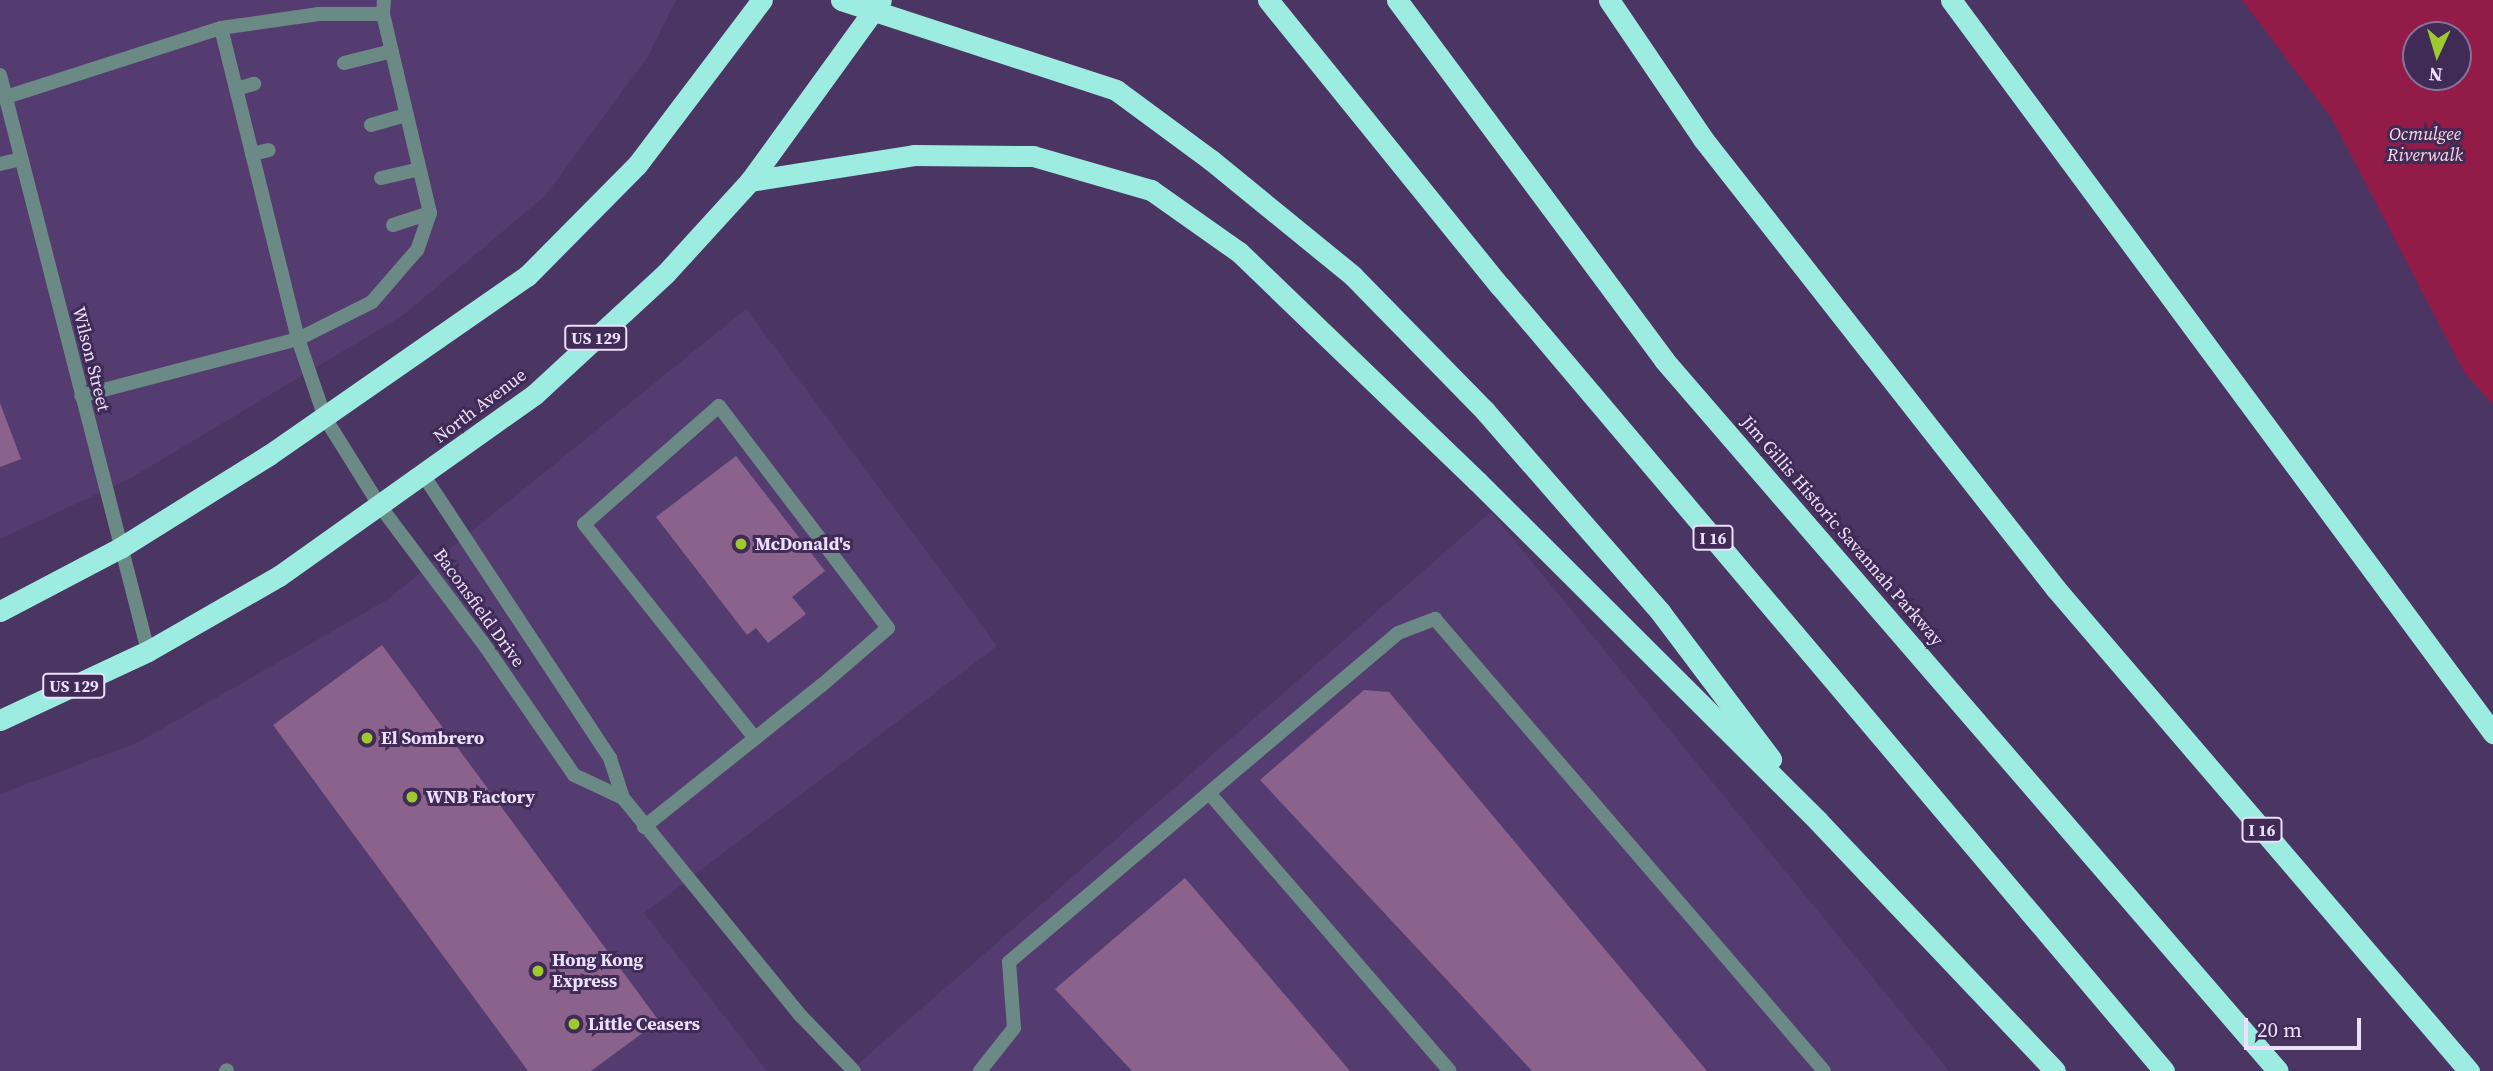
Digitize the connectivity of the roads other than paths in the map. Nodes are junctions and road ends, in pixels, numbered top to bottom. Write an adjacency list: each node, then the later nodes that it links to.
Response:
1 (762, 0): 31 (highway)
2 (841, 0): 7 (highway)
3 (1268, 0): 49 (highway, I 16)
4 (1397, 0): 50 (highway, Jim Gillis Historic Savannah Parkway)
5 (1609, 0): 51 (highway, I 16)
6 (1951, 0): 38 (highway)
7 (876, 6): 24 (highway, North Avenue / US 129); 42 (highway)
8 (384, 7): 9 (street); 10 (street)
9 (221, 28): 14 (street, Baconsfield Drive); 15 (street)
10 (392, 51): 11 (street); 16 (street)
11 (344, 63)
12 (0, 75): 15 (street, Wilson Street)
13 (254, 85): 14 (street)
14 (236, 89): 19 (street, Baconsfield Drive)
15 (6, 97): 20 (street, Wilson Street)
16 (407, 116): 17 (street); 22 (street)
17 (371, 125)
18 (269, 150): 19 (street)
19 (252, 154): 28 (street, Baconsfield Drive)
20 (21, 159): 21 (street); 30 (street, Wilson Street)
21 (0, 164)
22 (419, 169): 23 (street); 25 (street)
23 (381, 178)
24 (750, 181): 32 (highway, North Avenue / US 129); 42 (highway)
25 (430, 214): 26 (street); 29 (street)
26 (393, 225)
27 (292, 253): 28 (street)
28 (278, 257): 29 (street, Baconsfield Drive)
29 (298, 339): 30 (street); 31 (street, Baconsfield Drive)
30 (81, 396): 34 (street, Wilson Street)
31 (325, 418): 33 (street, Baconsfield Drive); 34 (highway)
32 (424, 477): 33 (highway, North Avenue / US 129); 41 (street, Baconsfield Drive)
33 (380, 506): 36 (highway, North Avenue / US 129); 41 (street, Baconsfield Drive)
34 (120, 548): 35 (highway); 36 (street, Wilson Street)
35 (0, 611)
36 (148, 651): 37 (highway, North Avenue / US 129)
37 (0, 720)
38 (2493, 733)
39 (755, 738): 39 (street); 43 (street)
40 (1209, 793): 44 (street); 45 (street); 47 (street)
41 (623, 798): 43 (street, Baconsfield Drive)
42 (1818, 821): 48 (highway)
43 (644, 827): 46 (street, Baconsfield Drive)
44 (989, 1068)
45 (1449, 1070)
46 (854, 1071)
47 (1824, 1071)
48 (2055, 1071)
49 (2164, 1071)
50 (2278, 1071)
51 (2469, 1071)

